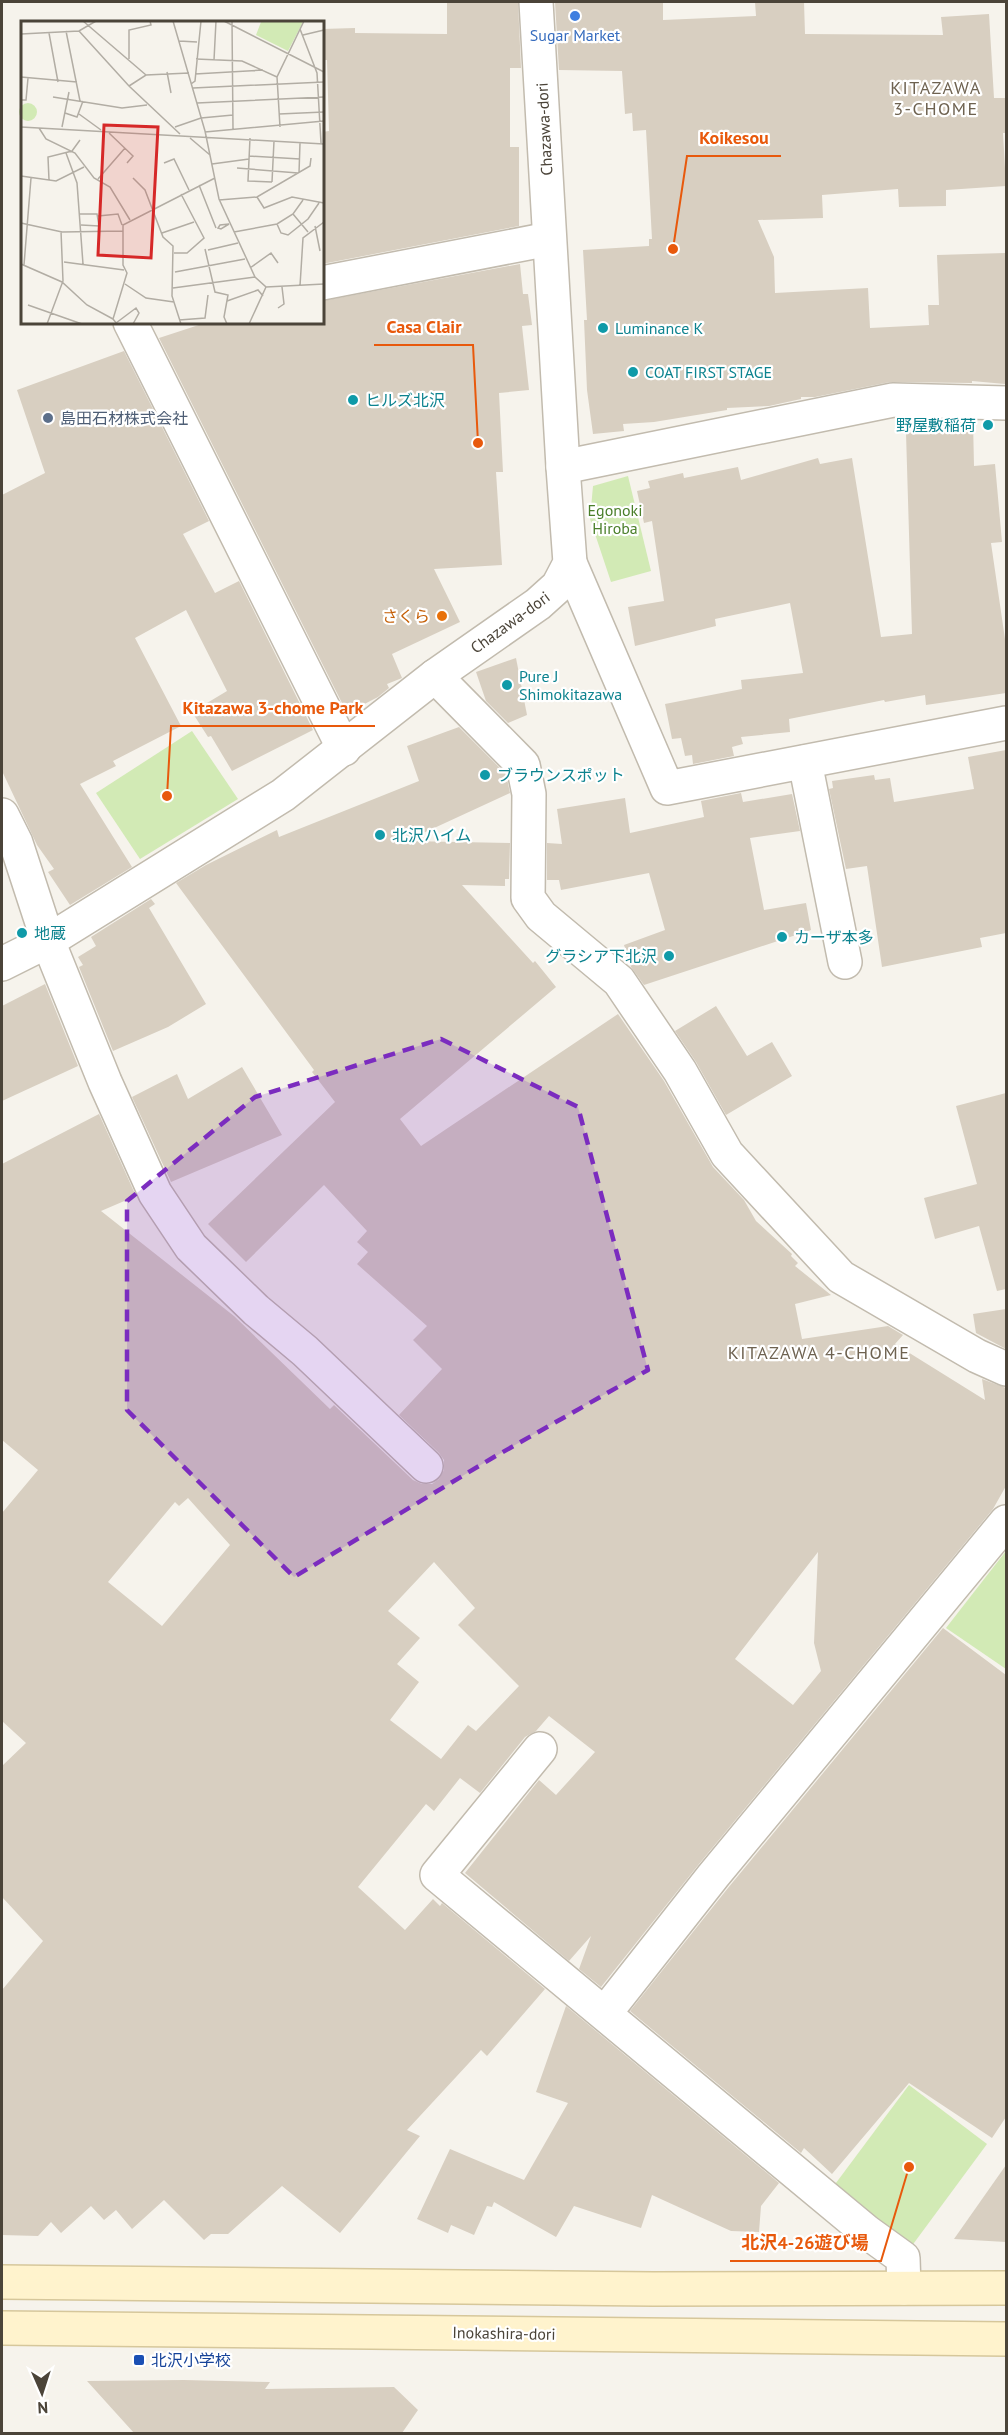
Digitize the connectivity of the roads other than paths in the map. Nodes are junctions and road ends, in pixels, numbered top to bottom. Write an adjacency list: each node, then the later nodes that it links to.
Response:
1 (536, 2): 2 (street, Chazawa-dori)
2 (549, 239): 3 (street); 6 (street, Chazawa-dori)
3 (324, 283)
4 (131, 324): 10 (street)
5 (1006, 403): 6 (street)
6 (562, 467): 7 (street, Chazawa-dori)
7 (570, 563): 8 (street, Chazawa-dori); 11 (street)
8 (435, 676): 10 (street, Chazawa-dori); 16 (street)
9 (1006, 723): 11 (street)
10 (344, 749): 13 (street, Chazawa-dori)
11 (805, 762): 14 (street)
12 (2, 815): 13 (street)
13 (48, 941): 15 (street, Chazawa-dori); 17 (street)
14 (845, 962)
15 (2, 964)
16 (1006, 1369)
17 (426, 1467)
18 (1006, 1522): 20 (street)
19 (540, 1749): 20 (street)
20 (605, 2013): 22 (street)
21 (2, 2282): 22 (main road)
22 (904, 2288): 23 (main road)
23 (1006, 2288)
24 (2, 2328): 25 (main road, Inokashira-dori)
25 (1006, 2339)

